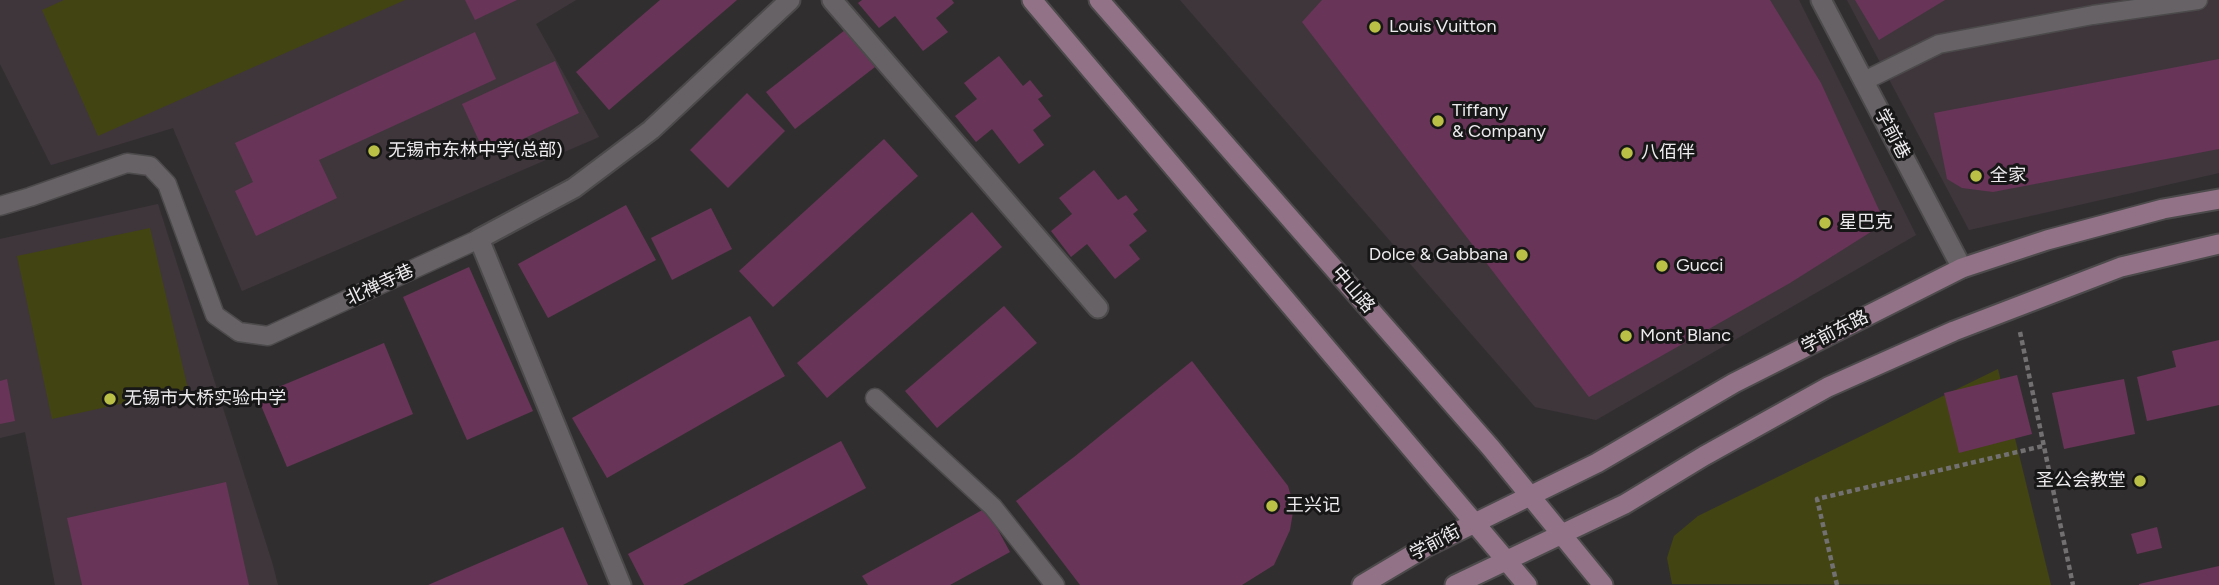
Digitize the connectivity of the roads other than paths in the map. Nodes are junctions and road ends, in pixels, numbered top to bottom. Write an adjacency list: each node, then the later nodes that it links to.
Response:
1 (790, 0): 10 (street, 北禅寺巷)
2 (832, 0): 13 (street)
3 (1032, 0): 16 (main road)
4 (1099, 0): 15 (main road, 中山路)
5 (1821, 0): 7 (street, 学前巷)
6 (2198, 0): 7 (lane)
7 (1864, 81): 12 (street, 学前巷)
8 (2219, 199): 12 (main road, 学前东路)
9 (0, 206): 10 (lane, 北禅寺巷)
10 (479, 239): 19 (street)
11 (2219, 244): 17 (main road)
12 (1962, 268): 15 (main road, 学前东路)
13 (1098, 308)
14 (875, 398): 20 (lane)
15 (1530, 495): 16 (main road, 学前东路); 17 (main road, 中山路)
16 (1473, 523): 18 (main road); 21 (main road, 学前街)
17 (1562, 535): 18 (main road); 24 (main road, 中山路)
18 (1507, 562): 22 (main road); 23 (main road)
19 (621, 585)
20 (1055, 585)
21 (1362, 585)
22 (1455, 585)
23 (1527, 585)
24 (1602, 585)

